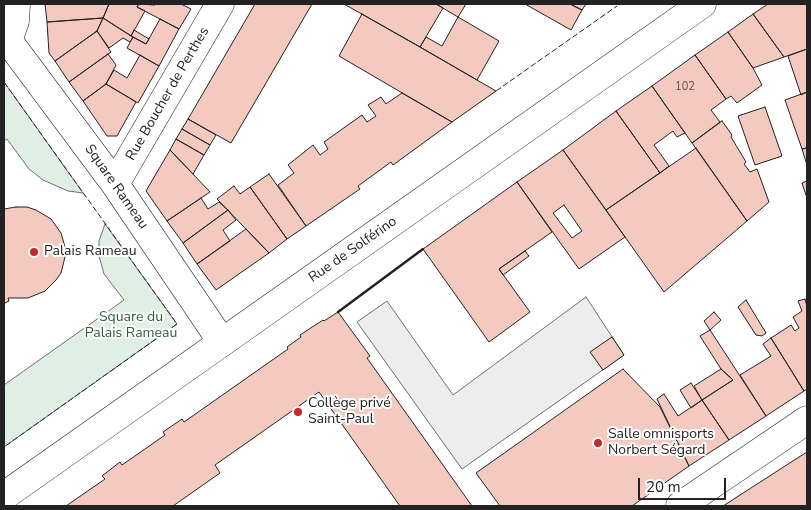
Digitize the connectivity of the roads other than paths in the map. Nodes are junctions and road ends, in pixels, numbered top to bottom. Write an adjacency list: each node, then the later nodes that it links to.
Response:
1 (16, 4): 4 (main road)
2 (220, 4): 5 (main road, Rue Boucher de Perthes)
3 (702, 4): 6 (main road, Rue de Solférino)
4 (5, 40): 5 (main road, Square Rameau)
5 (115, 184): 6 (main road, Square Rameau)
6 (222, 342): 8 (main road, Rue de Solférino)
7 (807, 420): 9 (main road)
8 (4, 496)
9 (680, 506)

